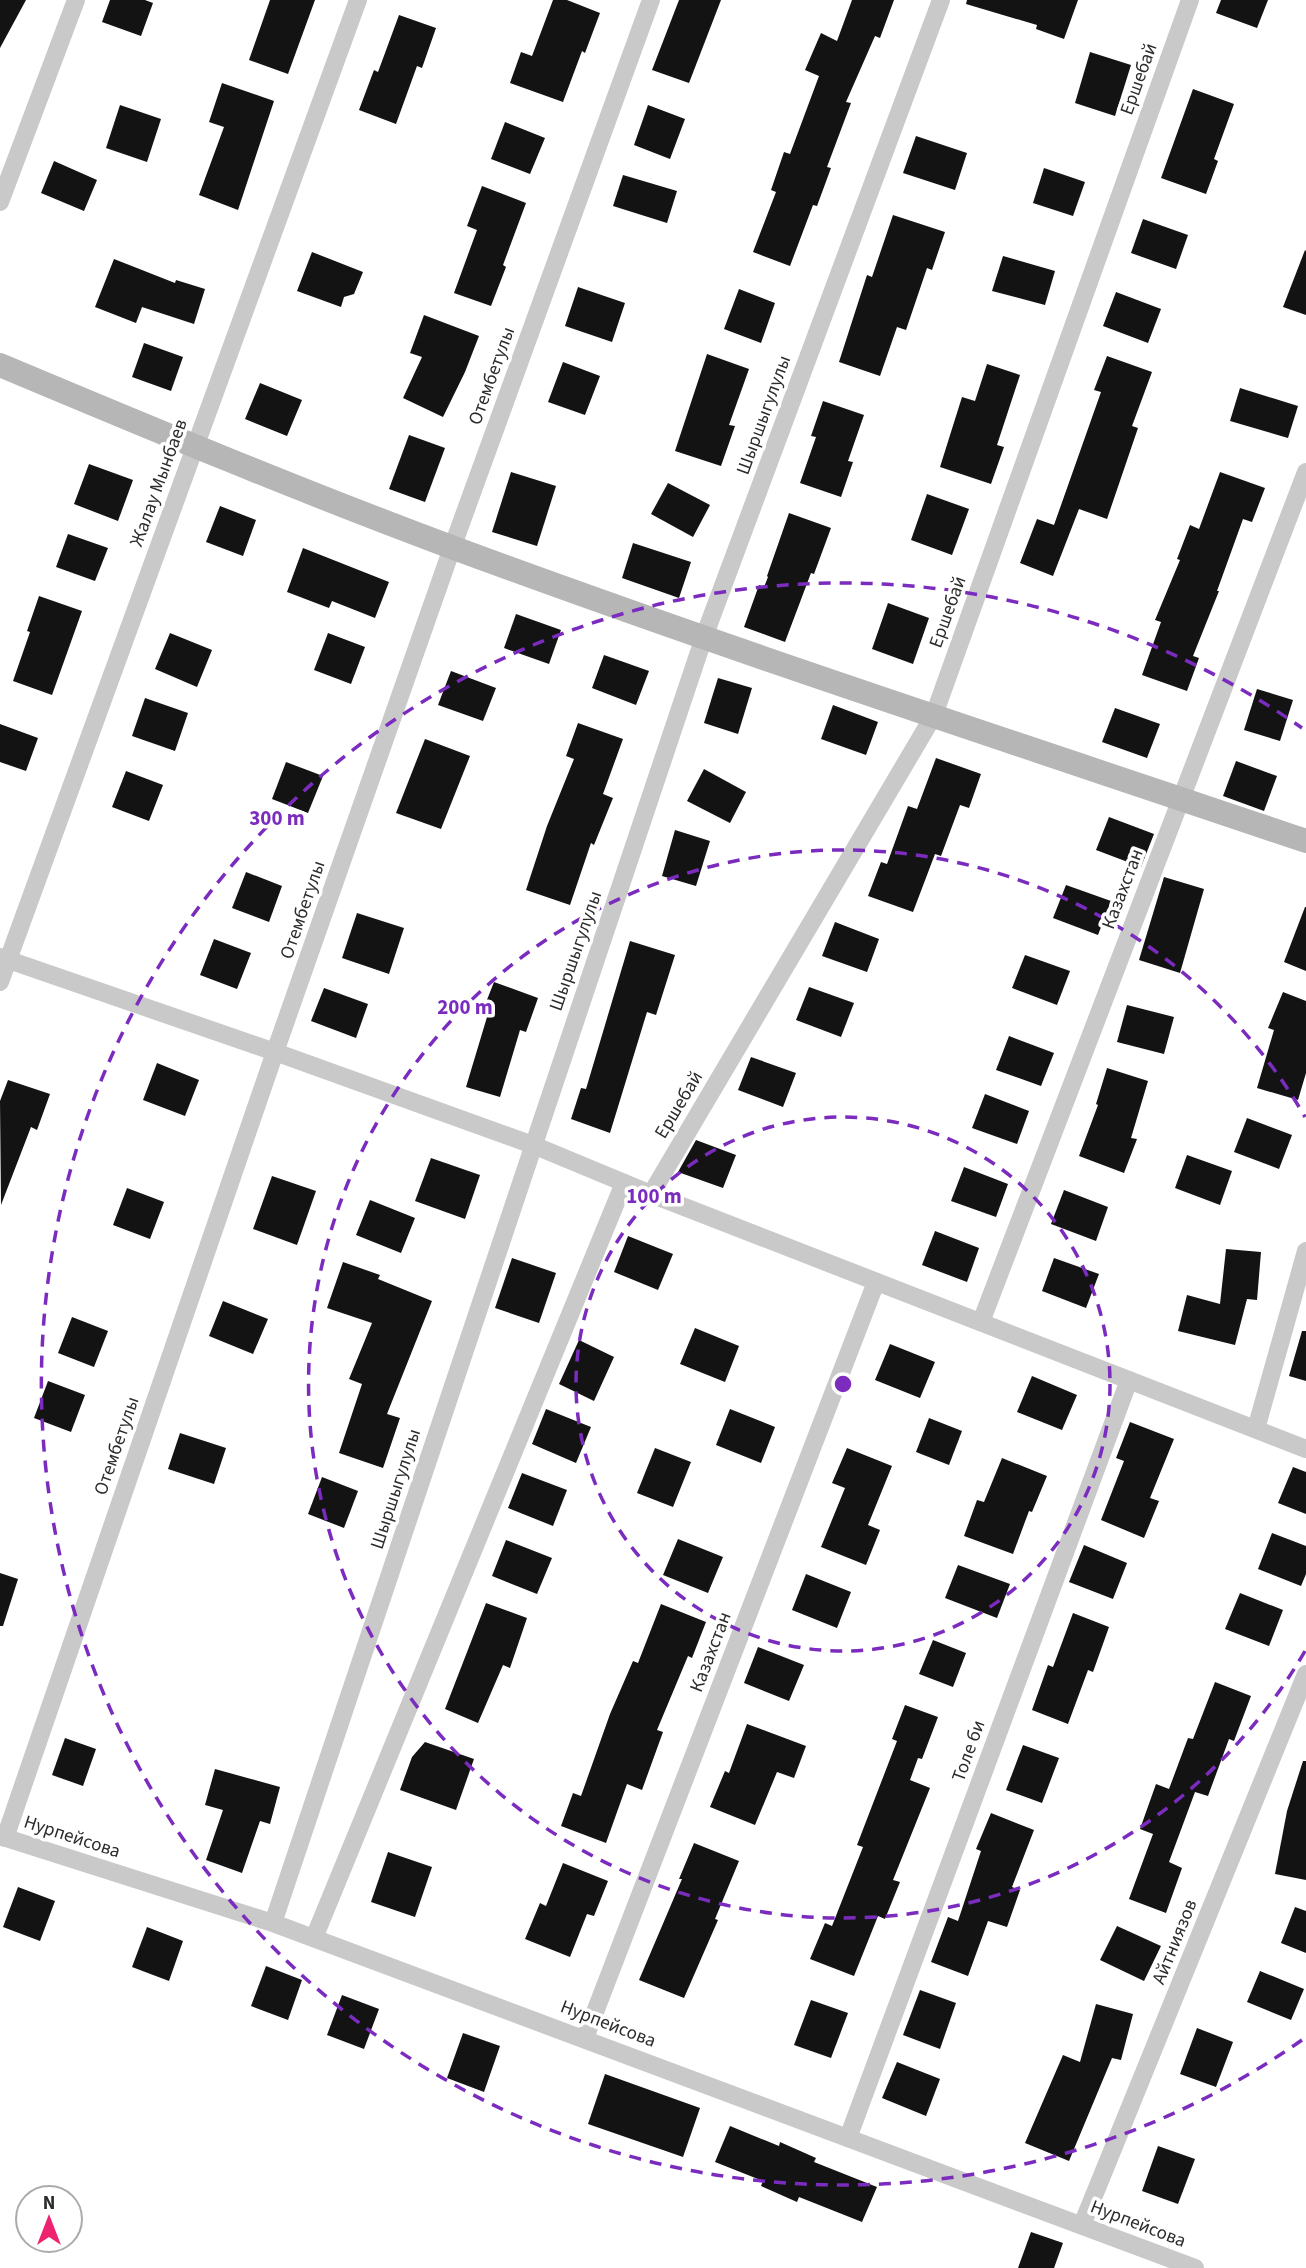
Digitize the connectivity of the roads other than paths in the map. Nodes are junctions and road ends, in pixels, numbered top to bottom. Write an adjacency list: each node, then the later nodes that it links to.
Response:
1 (76, 0): 6 (street)
2 (358, 0): 8 (street, Жалау Мынбаев)
3 (651, 0): 10 (street, Отембетулы)
4 (941, 0): 11 (street, Шыршыгулулы)
5 (1189, 0): 12 (street, Ершебай)
6 (0, 202)
7 (0, 365): 8 (street)
8 (194, 446): 10 (street); 15 (street, Жалау Мынбаев)
9 (1306, 472): 13 (street, Казахстан)
10 (452, 548): 11 (street); 17 (street, Отембетулы)
11 (704, 637): 12 (street); 18 (street, Шыршыгулулы)
12 (934, 715): 13 (street); 20 (street, Ершебай)
13 (1180, 798): 14 (street); 23 (street, Казахстан)
14 (1306, 841)
15 (4, 958): 16 (street, Жалау Мынбаев); 17 (street)
16 (0, 982)
17 (275, 1052): 18 (street); 28 (street, Отембетулы)
18 (533, 1145): 19 (street); 29 (street, Шыршыгулулы)
19 (624, 1183): 20 (street); 30 (street)
20 (651, 1194): 22 (street)
21 (1306, 1251): 25 (street)
22 (876, 1282): 23 (street); 31 (street, Казахстан)
23 (981, 1322): 24 (street)
24 (1129, 1380): 25 (street); 32 (street, Толе би)
25 (1256, 1429): 26 (street)
26 (1306, 1449)
27 (1306, 1674): 33 (street, Айтниязов)
28 (2, 1837): 29 (street, Нурпейсова)
29 (273, 1923): 30 (street, Нурпейсова)
30 (314, 1938): 31 (street, Нурпейсова)
31 (585, 2038): 32 (street, Нурпейсова)
32 (848, 2137): 33 (street, Нурпейсова)
33 (1082, 2225): 34 (street, Нурпейсова)
34 (1195, 2268)

